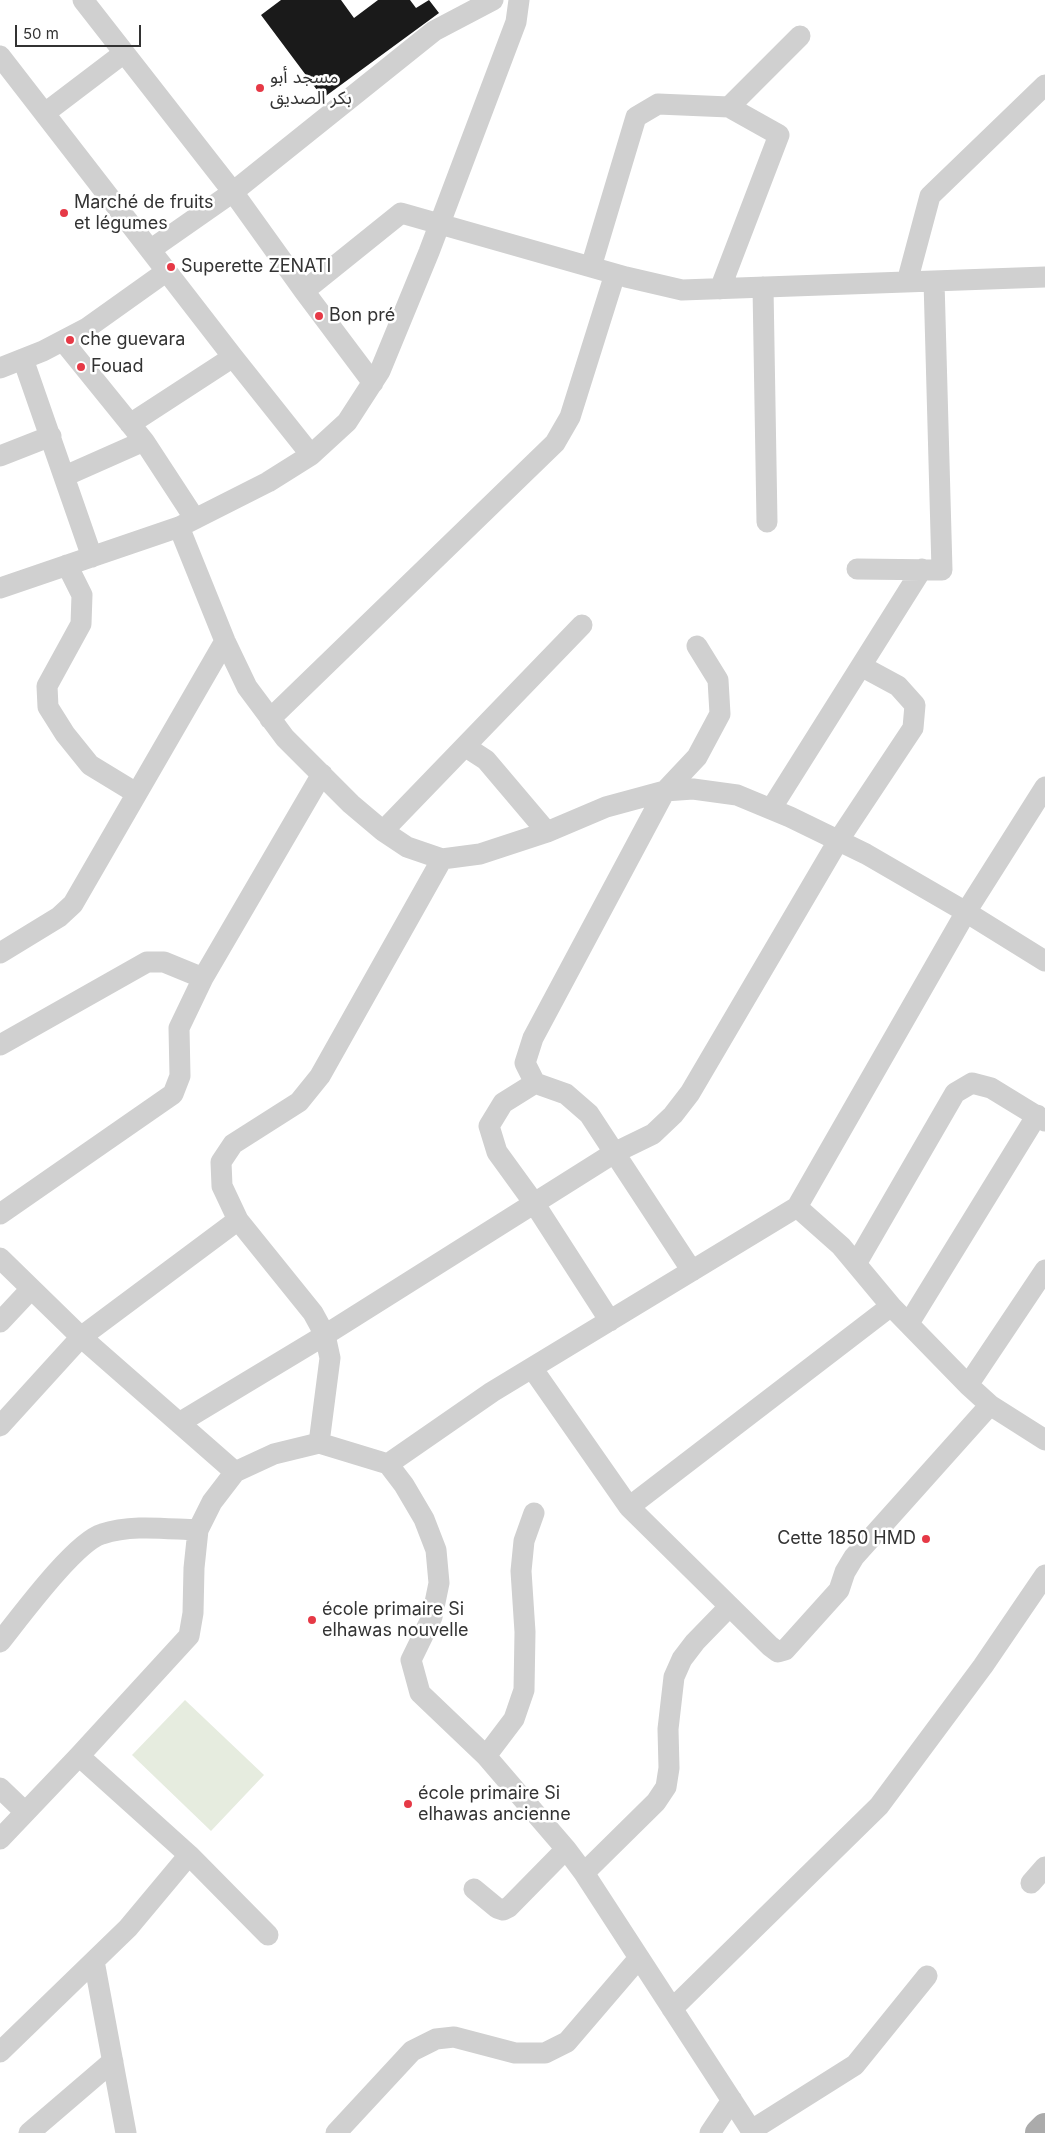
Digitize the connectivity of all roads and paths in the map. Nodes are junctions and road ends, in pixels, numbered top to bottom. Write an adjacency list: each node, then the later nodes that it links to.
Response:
1 (83, 0): 5 (street)
2 (493, 0): 10 (street)
3 (519, 0): 11 (street)
4 (800, 36): 8 (street)
5 (124, 53): 9 (street); 10 (street)
6 (0, 56): 9 (street)
7 (1045, 85): 18 (street)
8 (729, 107): 13 (street); 20 (street)
9 (45, 114): 12 (street)
10 (233, 192): 12 (street); 21 (street)
11 (439, 224): 13 (street); 21 (street); 26 (street)
12 (150, 250): 14 (street)
13 (591, 267): 15 (street)
14 (167, 272): 22 (street); 23 (street)
15 (614, 274): 20 (street); 44 (street)
16 (1045, 277): 17 (street)
17 (934, 281): 18 (street); 38 (street)
18 (908, 282): 19 (street)
19 (763, 287): 20 (street); 33 (street)
20 (720, 289)
21 (304, 291): 26 (street)
22 (64, 340): 24 (street); 27 (street)
23 (233, 357): 27 (street); 30 (street)
24 (23, 359): 25 (street); 28 (street)
25 (0, 368)
26 (372, 383): 30 (street)
27 (130, 424): 29 (street)
28 (51, 436): 31 (street); 32 (street)
29 (144, 441): 32 (street); 34 (street)
30 (311, 455): 34 (street)
31 (0, 456)
32 (65, 476): 35 (street)
33 (767, 522)
34 (187, 523): 35 (street); 41 (street)
35 (92, 557): 36 (street)
36 (67, 565): 39 (street); 49 (street)
37 (857, 569): 38 (street)
38 (922, 569): 43 (street)
39 (0, 588)
40 (582, 625): 45 (street)
41 (225, 641): 44 (street); 49 (street)
42 (697, 646): 48 (street)
43 (861, 666): 50 (street); 53 (street)
44 (270, 719): 46 (street)
45 (466, 747): 51 (street); 52 (street)
46 (322, 774): 51 (street); 58 (street)
47 (1045, 787): 55 (street)
48 (665, 791): 50 (street); 52 (street); 60 (street)
49 (136, 793): 56 (street)
50 (771, 809): 53 (street)
51 (383, 831): 54 (street)
52 (548, 832): 54 (street)
53 (838, 841): 55 (street); 62 (street)
54 (442, 859): 66 (street)
55 (966, 912): 57 (street); 64 (street)
56 (0, 953)
57 (1045, 960)
58 (203, 978): 59 (street); 65 (street)
59 (0, 1045)
60 (535, 1083): 62 (street); 63 (street)
61 (1041, 1118): 68 (street); 75 (street)
62 (614, 1153): 63 (street); 70 (street)
63 (534, 1203): 73 (street); 76 (street)
64 (797, 1207): 68 (street); 70 (street)
65 (0, 1214)
66 (238, 1220): 76 (street); 77 (street)
67 (0, 1258): 71 (street)
68 (856, 1264): 72 (street)
69 (1045, 1270): 79 (street)
70 (692, 1271): 73 (street)
71 (31, 1289): 74 (street); 77 (street)
72 (891, 1306): 75 (street); 87 (street)
73 (610, 1321): 78 (street)
74 (0, 1322)
75 (909, 1323): 79 (street)
76 (325, 1335): 81 (street); 84 (street)
77 (81, 1337): 81 (street); 82 (street)
78 (532, 1368): 85 (street); 87 (street)
79 (968, 1385): 80 (street)
80 (990, 1405): 83 (street); 91 (street)
81 (179, 1423): 86 (street)
82 (0, 1426)
83 (1045, 1440)
84 (319, 1443): 85 (street); 86 (street)
85 (388, 1464): 94 (street)
86 (235, 1472): 89 (street)
87 (629, 1507): 91 (street)
88 (534, 1513): 94 (street)
89 (198, 1530): 92 (street); 93 (street)
90 (1045, 1575): 108 (street)
91 (729, 1607): 101 (street)
92 (0, 1642)
93 (79, 1756): 96 (street); 99 (street)
94 (486, 1756): 98 (street)
95 (0, 1788): 96 (street)
96 (25, 1812): 97 (street)
97 (0, 1839)
98 (566, 1849): 101 (street); 103 (street)
99 (189, 1854): 104 (street); 106 (street)
100 (1045, 1867): 102 (street)
101 (584, 1873): 105 (street)
102 (1031, 1883)
103 (474, 1889)
104 (268, 1935)
105 (639, 1958): 108 (street); 116 (street)
106 (94, 1961): 109 (street); 110 (street)
107 (927, 1976): 113 (street)
108 (672, 2009): 111 (street)
109 (0, 2052)
110 (113, 2061): 114 (street); 115 (street)
111 (732, 2100): 113 (street); 117 (street)
112 (1045, 2128): 118 (main road)
113 (753, 2132)
114 (29, 2133)
115 (126, 2133)
116 (336, 2133)
117 (710, 2133)
118 (1039, 2133)

